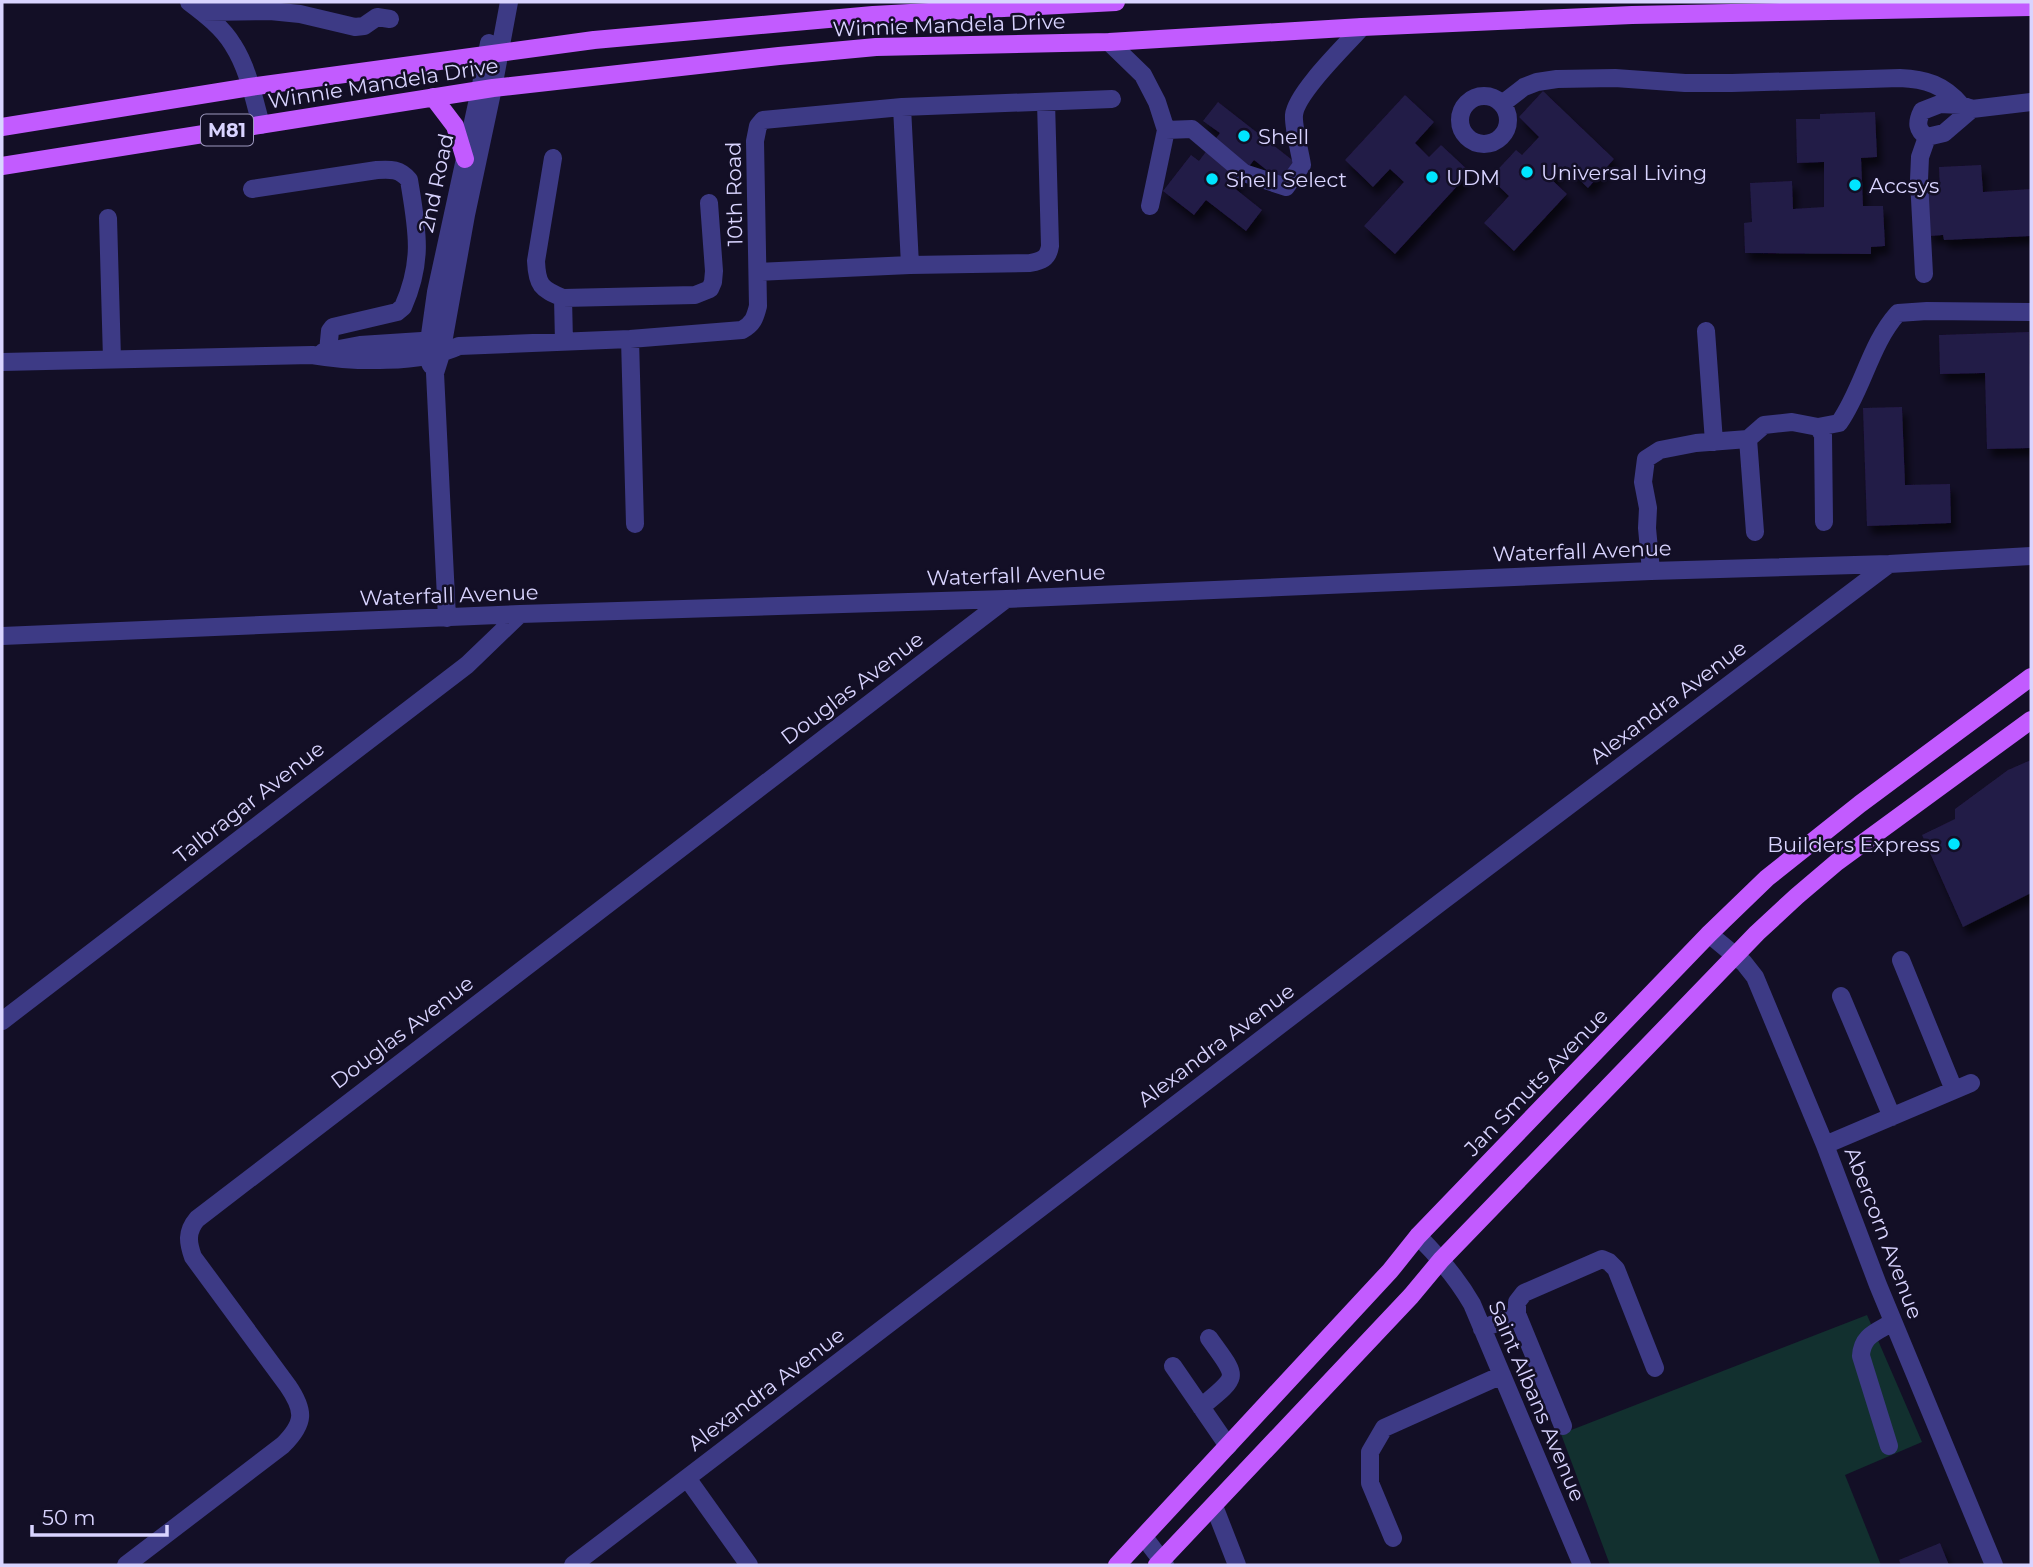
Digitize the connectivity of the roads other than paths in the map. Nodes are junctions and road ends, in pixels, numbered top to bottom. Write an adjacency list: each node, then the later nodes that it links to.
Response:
1 (498, 2): 9 (street, 2nd Road)
2 (509, 2): 9 (street, 2nd Road)
3 (1116, 2): 9 (main road, Winnie Mandela Drive / M81)
4 (196, 7): 6 (street); 10 (street)
5 (2031, 7): 7 (main road, Winnie Mandela Drive / M81)
6 (390, 19)
7 (1362, 27): 8 (main road, Winnie Mandela Drive / M81); 21 (street)
8 (1109, 43): 11 (main road, Winnie Mandela Drive / M81); 21 (street)
9 (492, 54): 10 (main road, Winnie Mandela Drive / M81); 11 (street, 2nd Road)
10 (250, 87): 19 (street); 20 (main road, Winnie Mandela Drive / M81)
11 (487, 89): 12 (main road, Winnie Mandela Drive / M81); 24 (street, 2nd Road); 38 (street, 2nd Road)
12 (433, 97): 19 (main road, Winnie Mandela Drive / M81); 24 (main road)
13 (1112, 99): 14 (street, 10th Road)
14 (1046, 102): 17 (street, 10th Road); 30 (street)
15 (2031, 102): 18 (street)
16 (1502, 104): 18 (street)
17 (902, 107): 30 (street); 31 (street, 10th Road)
18 (1966, 107): 22 (street); 22 (street)
19 (261, 125): 25 (main road, Winnie Mandela Drive / M81)
20 (2, 127)
21 (1166, 130): 28 (street)
22 (1927, 137): 32 (street)
23 (553, 158): 33 (street)
24 (465, 159): 38 (street, 2nd Road)
25 (2, 166)
26 (252, 190): 39 (street)
27 (709, 203): 33 (street)
28 (1150, 206)
29 (108, 218): 40 (street)
30 (910, 265): 31 (street)
31 (758, 272): 36 (street, 10th Road)
32 (1924, 274)
33 (563, 298): 37 (street)
34 (2031, 312): 42 (street)
35 (1706, 331): 44 (street)
36 (630, 339): 37 (street, 10th Road); 46 (street)
37 (564, 341): 38 (street, 10th Road)
38 (440, 347): 39 (street, 10th Road); 53 (street, 2nd Road)
39 (320, 353): 40 (street, 10th Road)
40 (112, 359): 41 (street, 10th Road)
41 (2, 362)
42 (1818, 428): 43 (street); 45 (street)
43 (1748, 439): 44 (street); 47 (street)
44 (1714, 442): 50 (street)
45 (1824, 522)
46 (635, 524)
47 (1755, 533)
48 (2031, 556): 49 (street, Waterfall Avenue)
49 (1889, 564): 50 (street, Waterfall Avenue); 79 (street, Alexandra Avenue)
50 (1651, 571): 51 (street, Waterfall Avenue)
51 (1006, 599): 52 (street, Waterfall Avenue); 84 (street, Douglas Avenue)
52 (520, 614): 53 (street, Waterfall Avenue); 61 (street, Talbragar Avenue)
53 (447, 618): 54 (street, Waterfall Avenue)
54 (2, 636)
55 (2031, 677): 57 (main road, Jan Smuts Avenue)
56 (2031, 720): 58 (main road)
57 (1709, 934): 58 (street, Abercorn Avenue); 66 (main road, Jan Smuts Avenue)
58 (1735, 955): 65 (street, Abercorn Avenue); 67 (main road)
59 (1901, 960): 63 (street)
60 (1841, 996): 64 (street)
61 (2, 1021)
62 (1971, 1083): 63 (street)
63 (1954, 1090): 64 (street)
64 (1892, 1116): 65 (street)
65 (1825, 1145): 69 (street, Abercorn Avenue)
66 (1418, 1236): 67 (street, Saint Albans Avenue); 77 (main road, Jan Smuts Avenue)
67 (1441, 1260): 70 (street, Saint Albans Avenue); 80 (main road)
68 (1517, 1314): 70 (street); 73 (street); 76 (street)
69 (1893, 1322): 78 (street); 90 (street, Abercorn Avenue)
70 (1482, 1329): 74 (street, Saint Albans Avenue)
71 (1209, 1338): 75 (street)
72 (1174, 1366): 75 (street)
73 (1655, 1368)
74 (1503, 1375): 82 (street); 89 (street, Saint Albans Avenue)
75 (1201, 1407): 77 (street)
76 (1563, 1426)
77 (1228, 1446): 81 (main road, Jan Smuts Avenue)
78 (1889, 1446)
79 (687, 1478): 85 (street, Alexandra Avenue); 86 (street)
80 (1214, 1506): 83 (main road); 88 (street)
81 (1144, 1537): 83 (street); 87 (main road, Jan Smuts Avenue)
82 (1392, 1538)
83 (1161, 1564)
84 (126, 1565)
85 (573, 1565)
86 (749, 1565)
87 (1117, 1565)
88 (1237, 1565)
89 (1581, 1565)
90 (1994, 1565)

